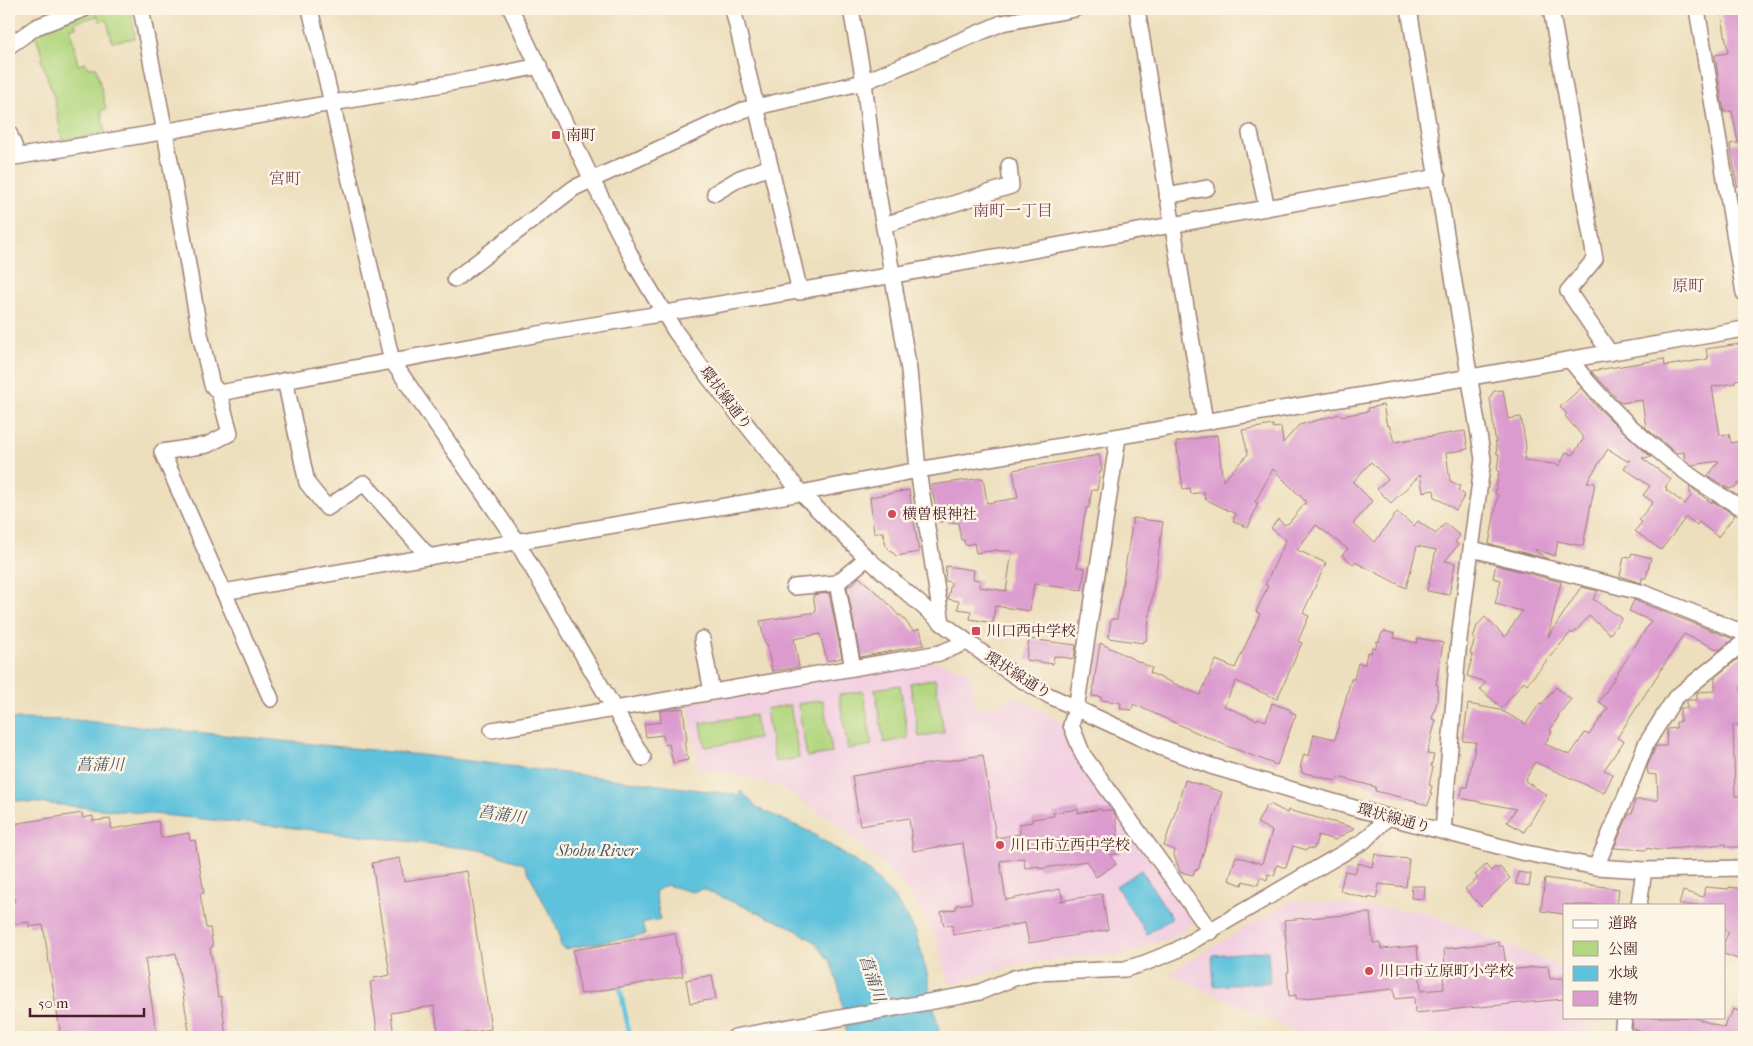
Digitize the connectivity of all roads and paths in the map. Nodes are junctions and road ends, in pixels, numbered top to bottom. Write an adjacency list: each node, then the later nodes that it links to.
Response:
1 (84, 9): 12 (street)
2 (141, 9): 17 (street)
3 (310, 9): 15 (street)
4 (512, 9): 13 (street, 環状線通り)
5 (733, 9): 16 (street)
6 (851, 9): 14 (street)
7 (1075, 9): 14 (street)
8 (1137, 9): 27 (street)
9 (1409, 9): 23 (street)
10 (1551, 9): 37 (street)
11 (1697, 9): 34 (street)
12 (9, 45)
13 (539, 66): 15 (street); 24 (street, 環状線通り)
14 (864, 82): 16 (street); 29 (street)
15 (332, 103): 17 (street); 39 (street)
16 (756, 107): 21 (street); 24 (street)
17 (165, 132): 20 (street); 42 (street)
18 (9, 133): 20 (street)
19 (1250, 134): 28 (street)
20 (14, 157)
21 (770, 166): 26 (street); 33 (street)
22 (1009, 166): 29 (street)
23 (1438, 177): 28 (street); 40 (street)
24 (592, 180): 32 (street); 35 (street, 環状線通り)
25 (1208, 188): 27 (street)
26 (715, 193)
27 (1167, 196): 30 (street)
28 (1266, 208): 30 (street)
29 (884, 225): 31 (street)
30 (1172, 226): 31 (street); 43 (street)
31 (894, 275): 33 (street); 45 (street)
32 (456, 279)
33 (800, 292): 35 (street)
34 (1744, 292)
35 (664, 315): 39 (street); 46 (street, 環状線通り)
36 (1744, 329): 37 (street)
37 (1610, 353): 38 (street)
38 (1570, 360): 40 (street); 47 (street)
39 (392, 361): 41 (street); 48 (street)
40 (1471, 377): 43 (street); 49 (street)
41 (285, 380): 42 (street); 50 (street)
42 (219, 393): 54 (street)
43 (1205, 422): 44 (street)
44 (1118, 438): 45 (street); 64 (street)
45 (918, 470): 46 (street); 55 (street)
46 (801, 493): 48 (street); 51 (street, 環状線通り)
47 (1744, 509)
48 (517, 542): 50 (street); 63 (street)
49 (1472, 549): 56 (street); 68 (street)
50 (429, 557): 54 (street)
51 (867, 558): 52 (street); 55 (street, 環状線通り)
52 (837, 583): 53 (street); 60 (street)
53 (794, 587)
54 (223, 592): 62 (street)
55 (942, 623): 58 (street, 環状線通り)
56 (1744, 633)
57 (702, 639): 61 (street)
58 (967, 642): 60 (street); 64 (street, 環状線通り)
59 (1744, 642): 69 (street)
60 (853, 668): 61 (street)
61 (712, 692): 63 (street)
62 (271, 699)
63 (616, 709): 65 (street); 66 (street)
64 (1076, 709): 67 (street, 環状線通り); 73 (street)
65 (492, 730)
66 (644, 758)
67 (1388, 817): 68 (street, 環状線通り); 73 (street)
68 (1443, 831): 69 (street, 環状線通り)
69 (1596, 866): 71 (street, 環状線通り)
70 (1744, 868): 71 (street, 環状線通り)
71 (1644, 870): 72 (street)
72 (1639, 904)
73 (1210, 932): 75 (street)
74 (1624, 1018): 76 (street)
75 (735, 1037)
76 (1622, 1037)

